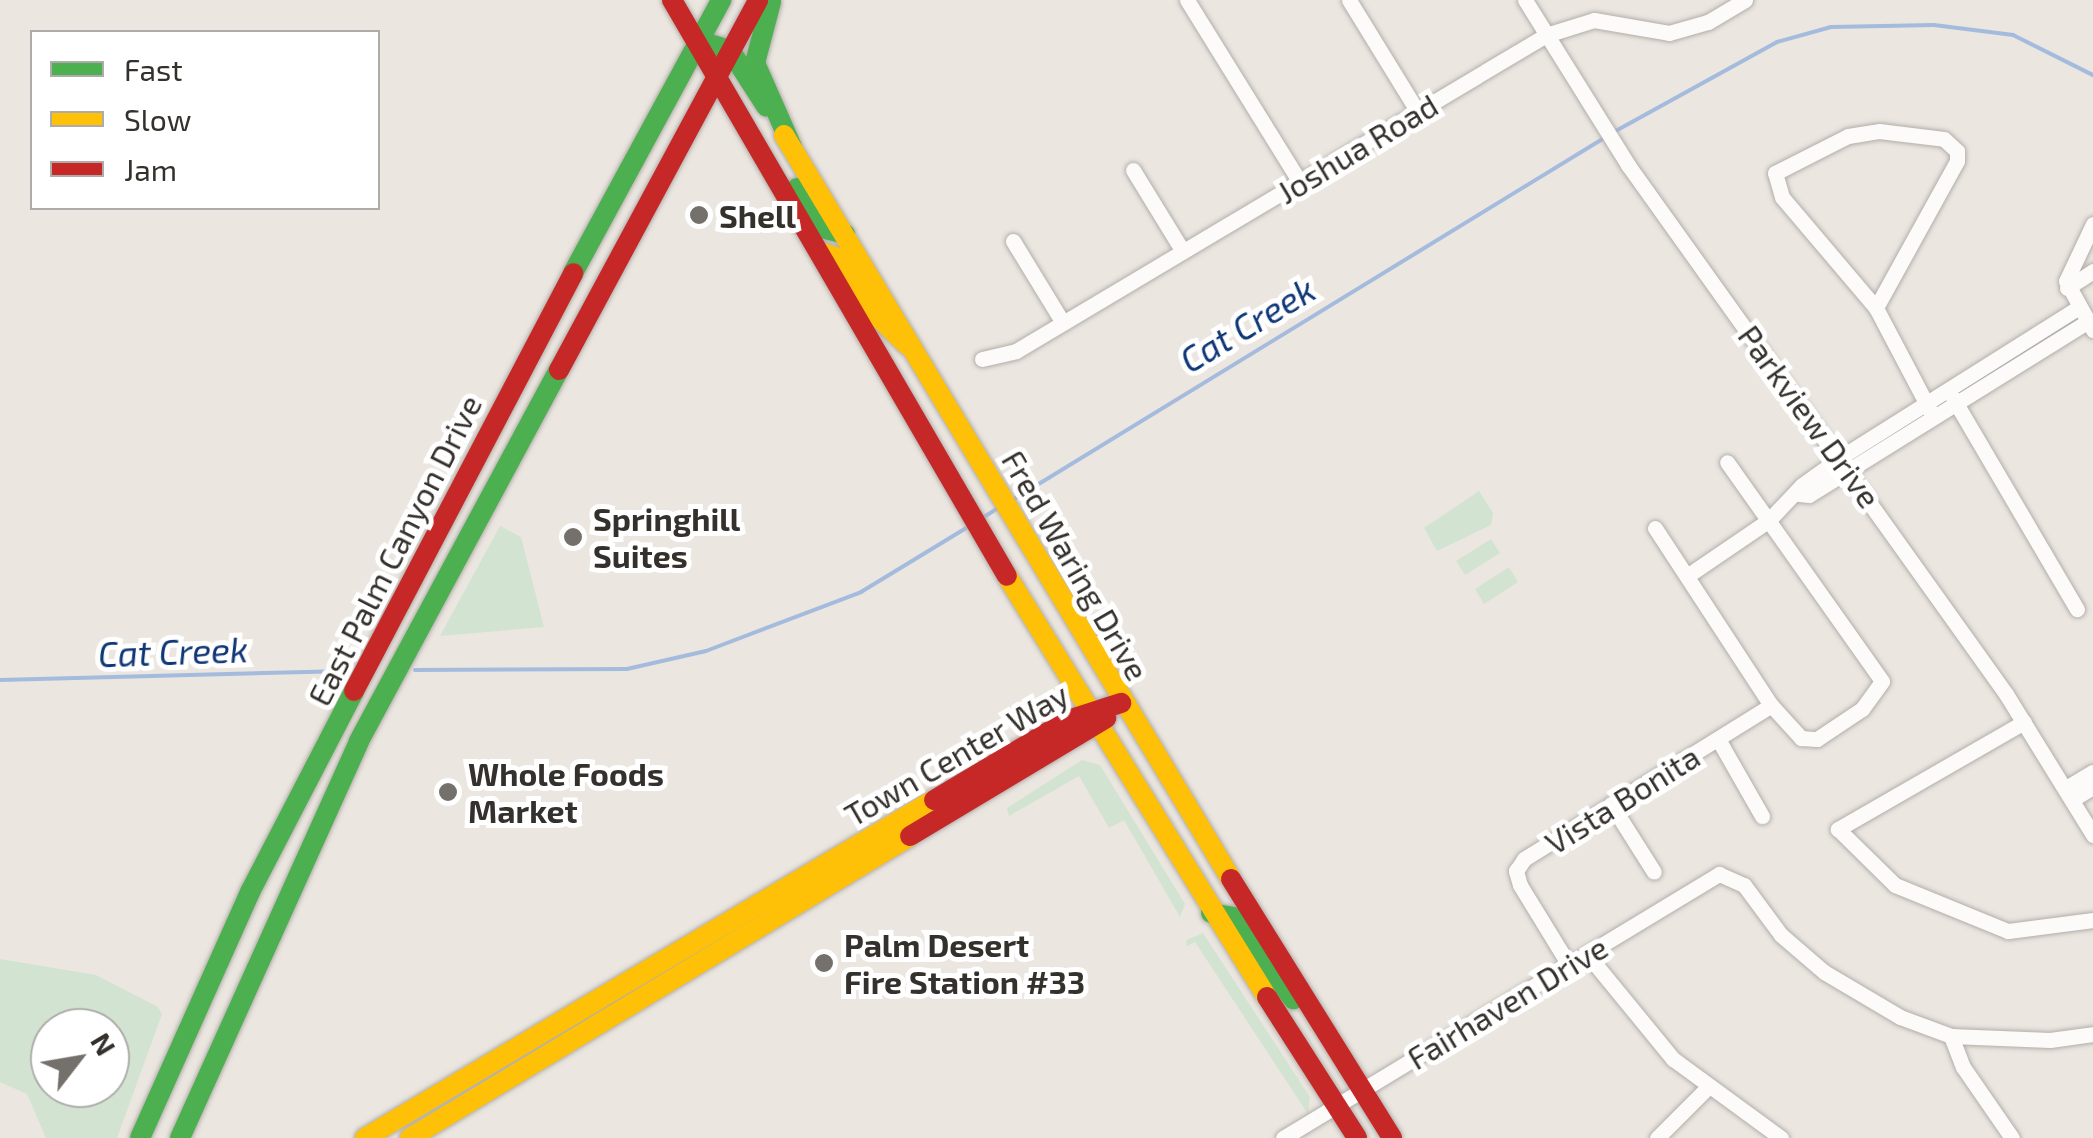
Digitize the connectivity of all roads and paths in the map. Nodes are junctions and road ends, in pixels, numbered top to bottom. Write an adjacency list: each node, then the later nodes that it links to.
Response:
1 (672, 0): 10 (main road, Fred Waring Drive)
2 (721, 0): 10 (main road, East Palm Canyon Drive)
3 (758, 0): 11 (main road, East Palm Canyon Drive)
4 (772, 0): 14 (main road)
5 (1187, 0): 17 (street)
6 (1349, 0): 13 (street)
7 (1525, 0): 9 (street, Parkview Drive)
8 (1745, 0): 9 (street, Joshua Road)
9 (1546, 35): 13 (street, Joshua Road); 34 (street, Parkview Drive)
10 (697, 40): 11 (main road); 12 (main road, Fred Waring Drive); 44 (main road, East Palm Canyon Drive)
11 (730, 50): 12 (main road, East Palm Canyon Drive); 14 (main road, Fred Waring Drive)
12 (715, 76): 15 (main road, Fred Waring Drive); 50 (main road, East Palm Canyon Drive)
13 (1418, 112): 17 (street, Joshua Road)
14 (792, 148): 19 (main road, Fred Waring Drive)
15 (766, 162): 19 (main road); 22 (main road, Fred Waring Drive)
16 (1133, 170): 21 (street)
17 (1300, 182): 21 (street, Joshua Road)
18 (2093, 224): 24 (street)
19 (845, 234): 29 (main road, Fred Waring Drive)
20 (1013, 241): 27 (street)
21 (1182, 250): 27 (street, Joshua Road)
22 (818, 252): 29 (main road); 41 (main road, Fred Waring Drive)
23 (2093, 271): 24 (street)
24 (2066, 288): 26 (street)
25 (1876, 308): 25 (street); 32 (street)
26 (2086, 319): 28 (street)
27 (1064, 323): 30 (street, Joshua Road)
28 (2048, 336): 31 (street); 31 (street)
29 (916, 350): 39 (main road, Fred Waring Drive)
30 (982, 360)
31 (2004, 364): 32 (street)
32 (1941, 404): 34 (street); 38 (street)
33 (1727, 462): 35 (street)
34 (1845, 463): 35 (street); 42 (street, Parkview Drive)
35 (1769, 520): 37 (street); 40 (street)
36 (1656, 528): 37 (street)
37 (1687, 576): 40 (street)
38 (2077, 609)
39 (1122, 703): 41 (main road, Town Center Way); 57 (main road, Fred Waring Drive)
40 (1772, 705): 43 (street, Vista Bonita)
41 (1091, 720): 53 (main road, Fred Waring Drive); 67 (main road, Town Center Way); 68 (main road, Town Center Way)
42 (2024, 722): 47 (street, Parkview Drive); 54 (street)
43 (1718, 739): 48 (street, Vista Bonita); 49 (street)
44 (326, 748): 50 (main road); 60 (main road, East Palm Canyon Drive)
45 (2093, 772): 47 (street)
46 (2093, 787): 47 (street)
47 (2069, 794): 51 (street, Parkview Drive)
48 (1611, 804): 52 (street); 56 (street, Vista Bonita)
49 (1762, 816)
50 (314, 834): 66 (main road, East Palm Canyon Drive)
51 (2093, 835)
52 (1654, 872)
53 (1212, 913): 57 (main road); 63 (main road, Fred Waring Drive)
54 (2093, 920)
55 (1587, 954): 56 (street, Fairhaven Drive); 59 (street, Fairhaven Drive); 61 (street)
56 (1569, 965): 62 (street, Fairhaven Drive)
57 (1317, 1019): 62 (main road, Fred Waring Drive)
58 (2093, 1034): 59 (street)
59 (1950, 1036): 74 (street)
60 (162, 1081): 64 (main road); 65 (main road, East Palm Canyon Drive)
61 (1708, 1088): 72 (street); 73 (street)
62 (1362, 1090): 63 (street, Fairhaven Drive); 71 (main road, Fred Waring Drive)
63 (1337, 1106): 69 (street, Fairhaven Drive); 70 (main road, Fred Waring Drive)
64 (126, 1138)
65 (140, 1138)
66 (180, 1138)
67 (365, 1138)
68 (410, 1138)
69 (1283, 1138)
70 (1357, 1138)
71 (1392, 1138)
72 (1657, 1138)
73 (1781, 1138)
74 (2012, 1138)

